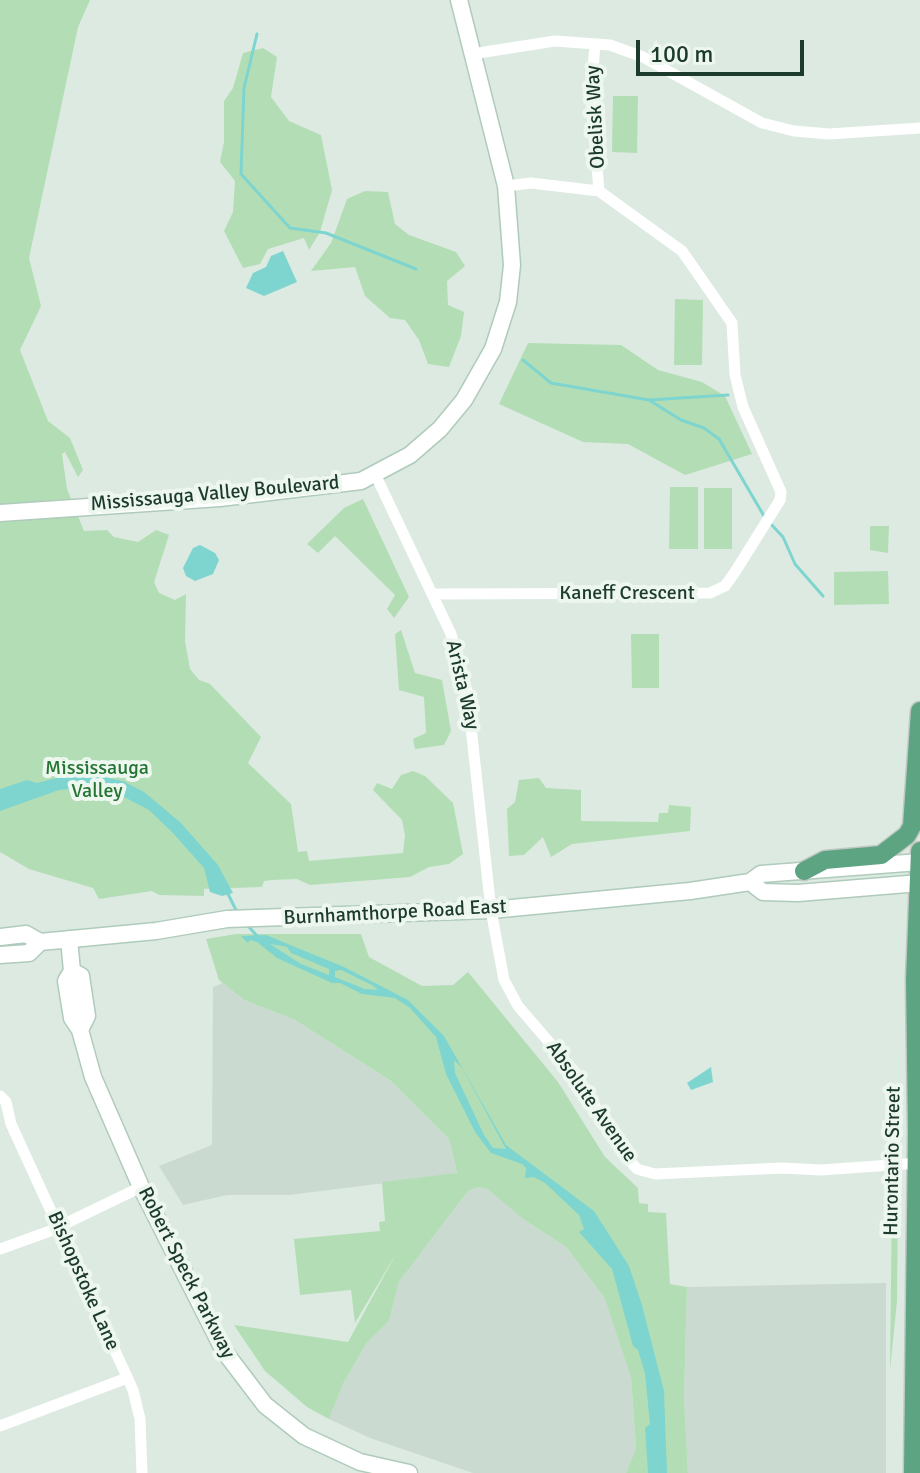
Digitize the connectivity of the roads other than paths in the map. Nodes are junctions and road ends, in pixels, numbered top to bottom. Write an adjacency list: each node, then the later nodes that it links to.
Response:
1 (459, 0): 3 (street, Mississauga Valley Boulevard)
2 (595, 44): 3 (street); 4 (street); 6 (street, Obelisk Way)
3 (472, 54): 5 (street, Mississauga Valley Boulevard)
4 (920, 128)
5 (506, 186): 6 (street, Kaneff Crescent); 7 (street, Mississauga Valley Boulevard)
6 (599, 191): 9 (street, Kaneff Crescent)
7 (376, 476): 8 (street, Mississauga Valley Boulevard); 9 (street, Arista Way)
8 (0, 513)
9 (434, 594): 16 (street, Arista Way)
10 (920, 711): 13 (main road)
11 (920, 851): 12 (main road, Hurontario Street)
12 (920, 862): 13 (street, Burnhamthorpe Road East); 15 (main road, Hurontario Street)
13 (804, 871): 14 (street, Burnhamthorpe Road East)
14 (750, 882): 15 (street, Burnhamthorpe Road East); 16 (street, Burnhamthorpe Road East)
15 (919, 883): 22 (main road, Hurontario Street)
16 (491, 910): 18 (street, Burnhamthorpe Road East); 22 (street, Absolute Avenue)
17 (0, 937): 19 (street, Burnhamthorpe Road East)
18 (69, 939): 19 (street, Burnhamthorpe Road East); 23 (street, Robert Speck Parkway)
19 (40, 942): 20 (street, Burnhamthorpe Road East)
20 (0, 955)
21 (0, 1096): 24 (street, Bishopstoke Lane)
22 (918, 1163): 32 (main road, Hurontario Street)
23 (141, 1187): 24 (street); 28 (street, Robert Speck Parkway)
24 (58, 1227): 25 (street); 26 (street, Bishopstoke Lane)
25 (0, 1249)
26 (127, 1378): 27 (street); 29 (street, Bishopstoke Lane)
27 (0, 1426)
28 (360, 1462): 30 (street, Robert Speck Parkway); 31 (street, Robert Speck Parkway)
29 (142, 1473)
30 (374, 1473)
31 (409, 1473)
32 (913, 1473)

